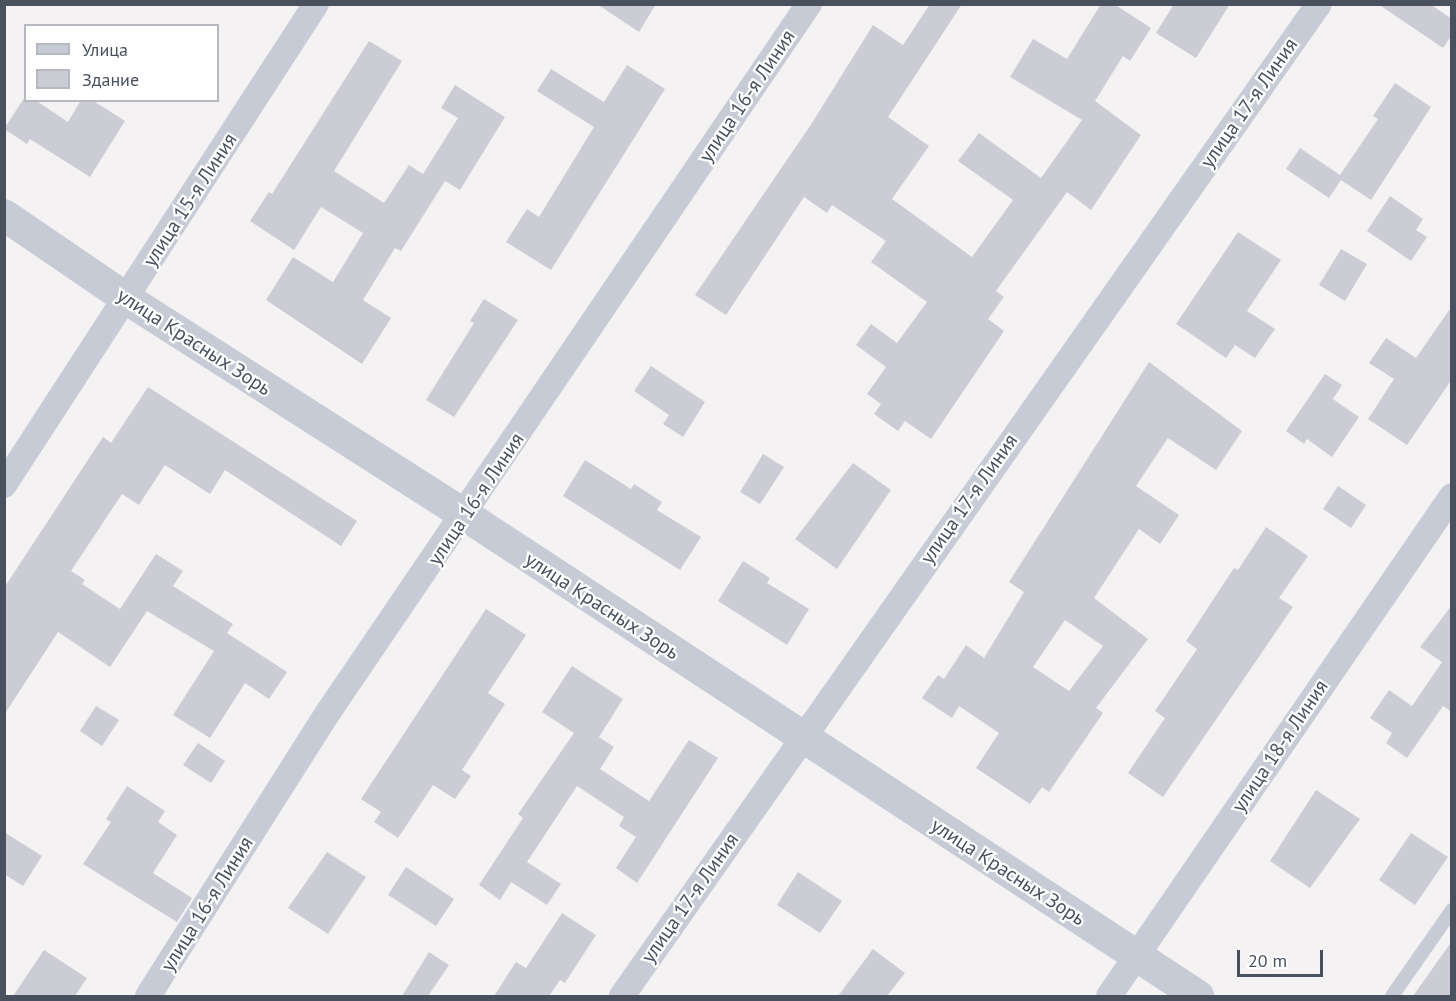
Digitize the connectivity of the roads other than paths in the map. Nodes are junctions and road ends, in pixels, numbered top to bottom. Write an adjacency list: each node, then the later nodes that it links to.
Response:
1 (316, 4): 5 (street, улица 15-я Линия)
2 (809, 4): 8 (street, улица 16-я Линия)
3 (1311, 7): 9 (street, улица 17-я Линия)
4 (4, 215): 5 (street, улица Красных Зорь)
5 (127, 299): 6 (street, улица 15-я Линия); 8 (street, улица Красных Зорь)
6 (4, 485)
7 (1452, 496): 11 (street, улица 18-я Линия)
8 (465, 516): 9 (street, улица Красных Зорь); 12 (street, улица 16-я Линия)
9 (801, 737): 11 (street, улица Красных Зорь); 13 (street, улица 17-я Линия)
10 (1452, 910): 16 (lane)
11 (1137, 955): 14 (street, улица 18-я Линия); 15 (street, улица Красных Зорь)
12 (148, 996)
13 (622, 996)
14 (1109, 996)
15 (1198, 996)
16 (1392, 996)

